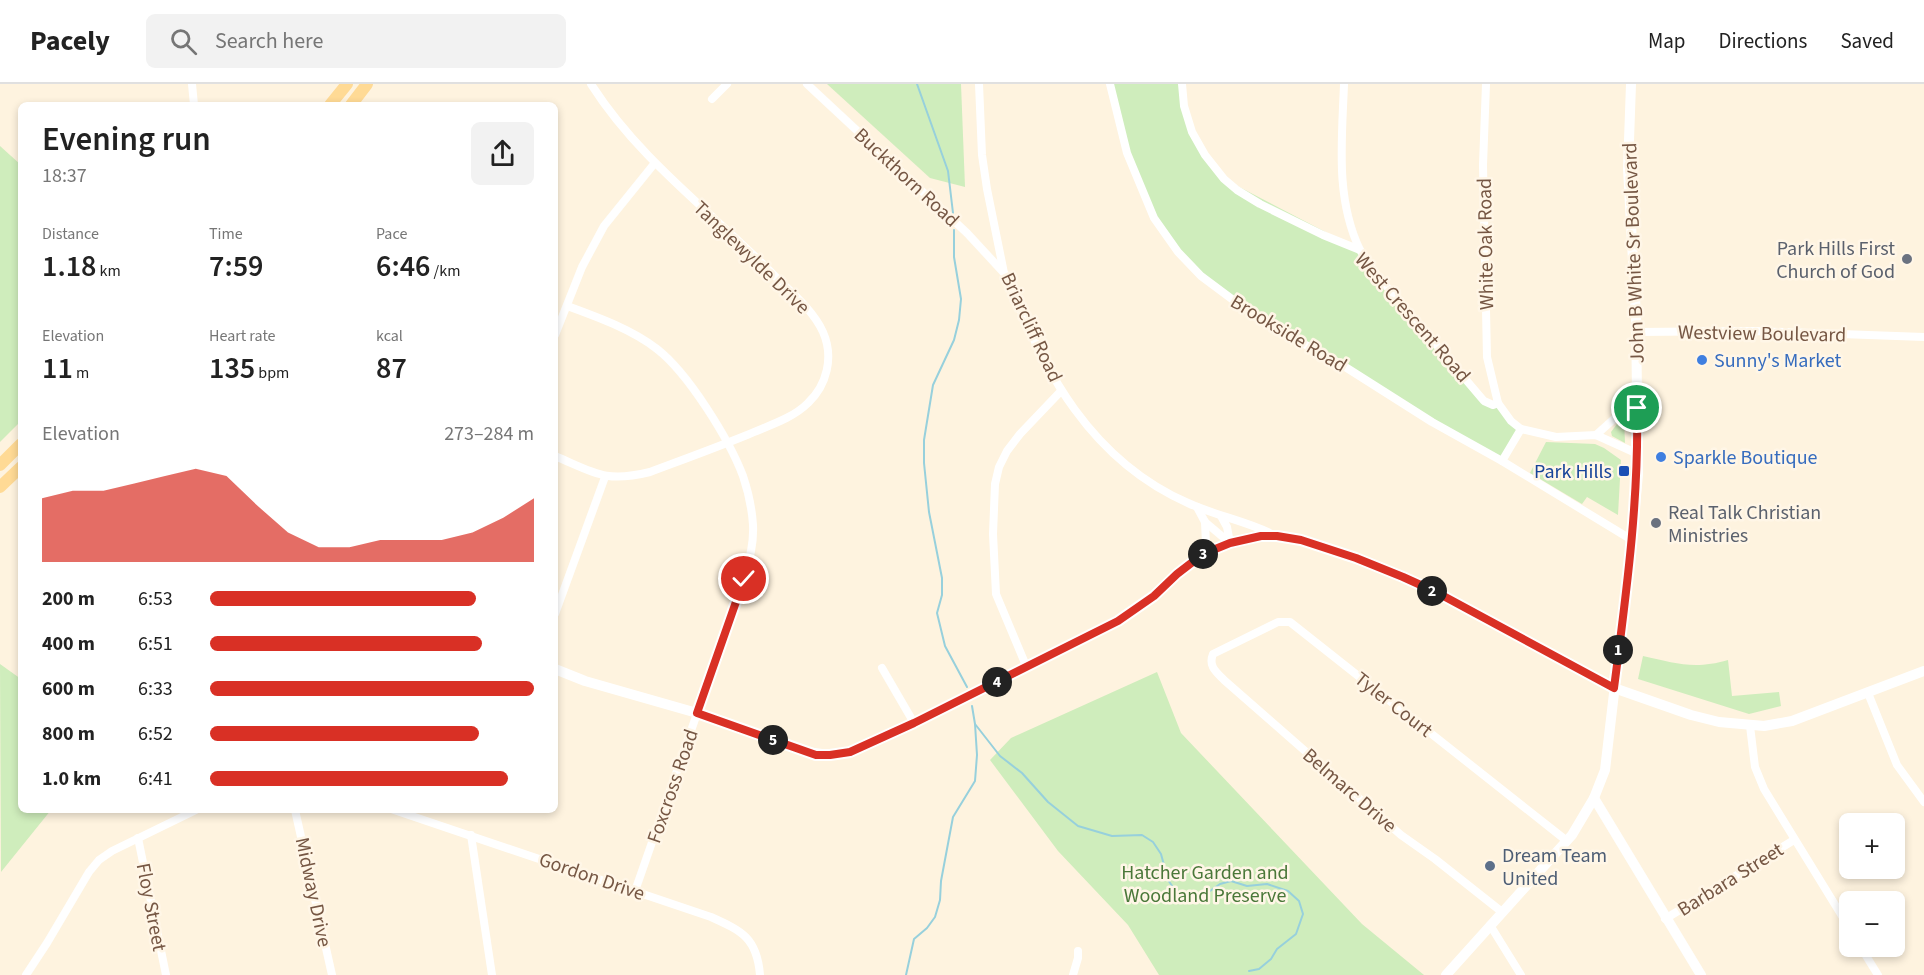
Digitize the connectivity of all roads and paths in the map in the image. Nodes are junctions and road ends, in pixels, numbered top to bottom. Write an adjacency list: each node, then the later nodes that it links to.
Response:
1 (192, 84): 14 (street)
2 (347, 84): 15 (main road)
3 (367, 84): 16 (main road)
4 (591, 84): 17 (street, Tanglewylde Drive)
5 (727, 84): 13 (street)
6 (807, 84): 19 (street, Buckthorn Road)
7 (979, 84): 19 (street, Briarcliff Road)
8 (1110, 84): 33 (street, Brookside Road)
9 (1182, 84): 18 (street, West Crescent Road)
10 (1344, 84): 18 (street)
11 (1486, 84): 25 (street, White Oak Road)
12 (1631, 84): 22 (street, John B White Sr Boulevard)
13 (712, 99)
14 (194, 102)
15 (332, 102)
16 (353, 102)
17 (654, 164): 20 (street); 29 (street, Tanglewylde Drive)
18 (1360, 250): 25 (street, West Crescent Road)
19 (1004, 273): 24 (street, Briarcliff Road)
20 (567, 306): 21 (street); 29 (street, Foxcross Road)
21 (558, 328)
22 (1636, 332): 23 (street, Westview Boulevard); 26 (street, John B White Sr Boulevard)
23 (1924, 337)
24 (1061, 391): 38 (street, Briarcliff Road); 48 (street)
25 (1498, 403): 27 (street, West Crescent Road)
26 (1637, 408): 28 (street); 31 (street, John B White Sr Boulevard)
27 (1521, 429): 28 (street); 33 (street)
28 (1596, 435): 31 (street)
29 (727, 443): 36 (street, Tanglewylde Drive); 53 (street, Foxcross Road)
30 (18, 447): 34 (main road)
31 (1638, 454): 42 (street, John B White Sr Boulevard)
32 (558, 457): 36 (street, Tanglewylde Drive)
33 (1502, 461): 42 (street, Brookside Road)
34 (0, 465)
35 (18, 470): 37 (main road)
36 (605, 477): 45 (street)
37 (0, 487)
38 (1197, 507): 39 (street, Briarcliff Road); 40 (street)
39 (1221, 516): 41 (street, Briarcliff Road); 43 (street)
40 (1205, 522): 43 (street); 44 (street)
41 (1277, 536): 43 (street); 51 (street, Briarcliff Road)
42 (1632, 540): 51 (street, John B White Sr Boulevard)
43 (1230, 543): 44 (street)
44 (1203, 554): 48 (street)
45 (558, 606)
46 (1211, 657): 64 (street, Tyler Court); 66 (street, Belmarc Drive)
47 (882, 668): 54 (street)
48 (1027, 668): 54 (street)
49 (558, 670): 53 (street)
50 (1924, 671): 52 (street, Briarcliff Road)
51 (1614, 688): 55 (street, Briarcliff Road); 56 (street, John B White Sr Boulevard)
52 (1868, 693): 55 (street, Briarcliff Road); 57 (street)
53 (697, 713): 54 (street); 65 (street, Foxcross Road)
54 (914, 723)
55 (1750, 726): 63 (street)
56 (1594, 798): 64 (street, John B White Sr Boulevard); 68 (street)
57 (1924, 802)
58 (190, 813): 62 (street)
59 (296, 813): 74 (street, Midway Drive)
60 (403, 813): 61 (street, Gordon Drive)
61 (471, 835): 65 (street, Gordon Drive); 75 (street)
62 (138, 838): 72 (street); 73 (street, Floy Street)
63 (1794, 840): 67 (street); 68 (street, Barbara Street)
64 (1567, 841): 66 (street, John B White Sr Boulevard)
65 (635, 891): 76 (street, Gordon Drive)
66 (1502, 912): 69 (street, John B White Sr Boulevard)
67 (1839, 912)
68 (1665, 919): 80 (street)
69 (1490, 925): 78 (street, John B White Sr Boulevard); 79 (street)
70 (1078, 951): 77 (street)
71 (1867, 957): 81 (street)
72 (26, 975)
73 (166, 975)
74 (332, 975)
75 (492, 975)
76 (760, 975)
77 (1072, 975)
78 (1446, 975)
79 (1521, 975)
80 (1701, 975)
81 (1878, 975)

